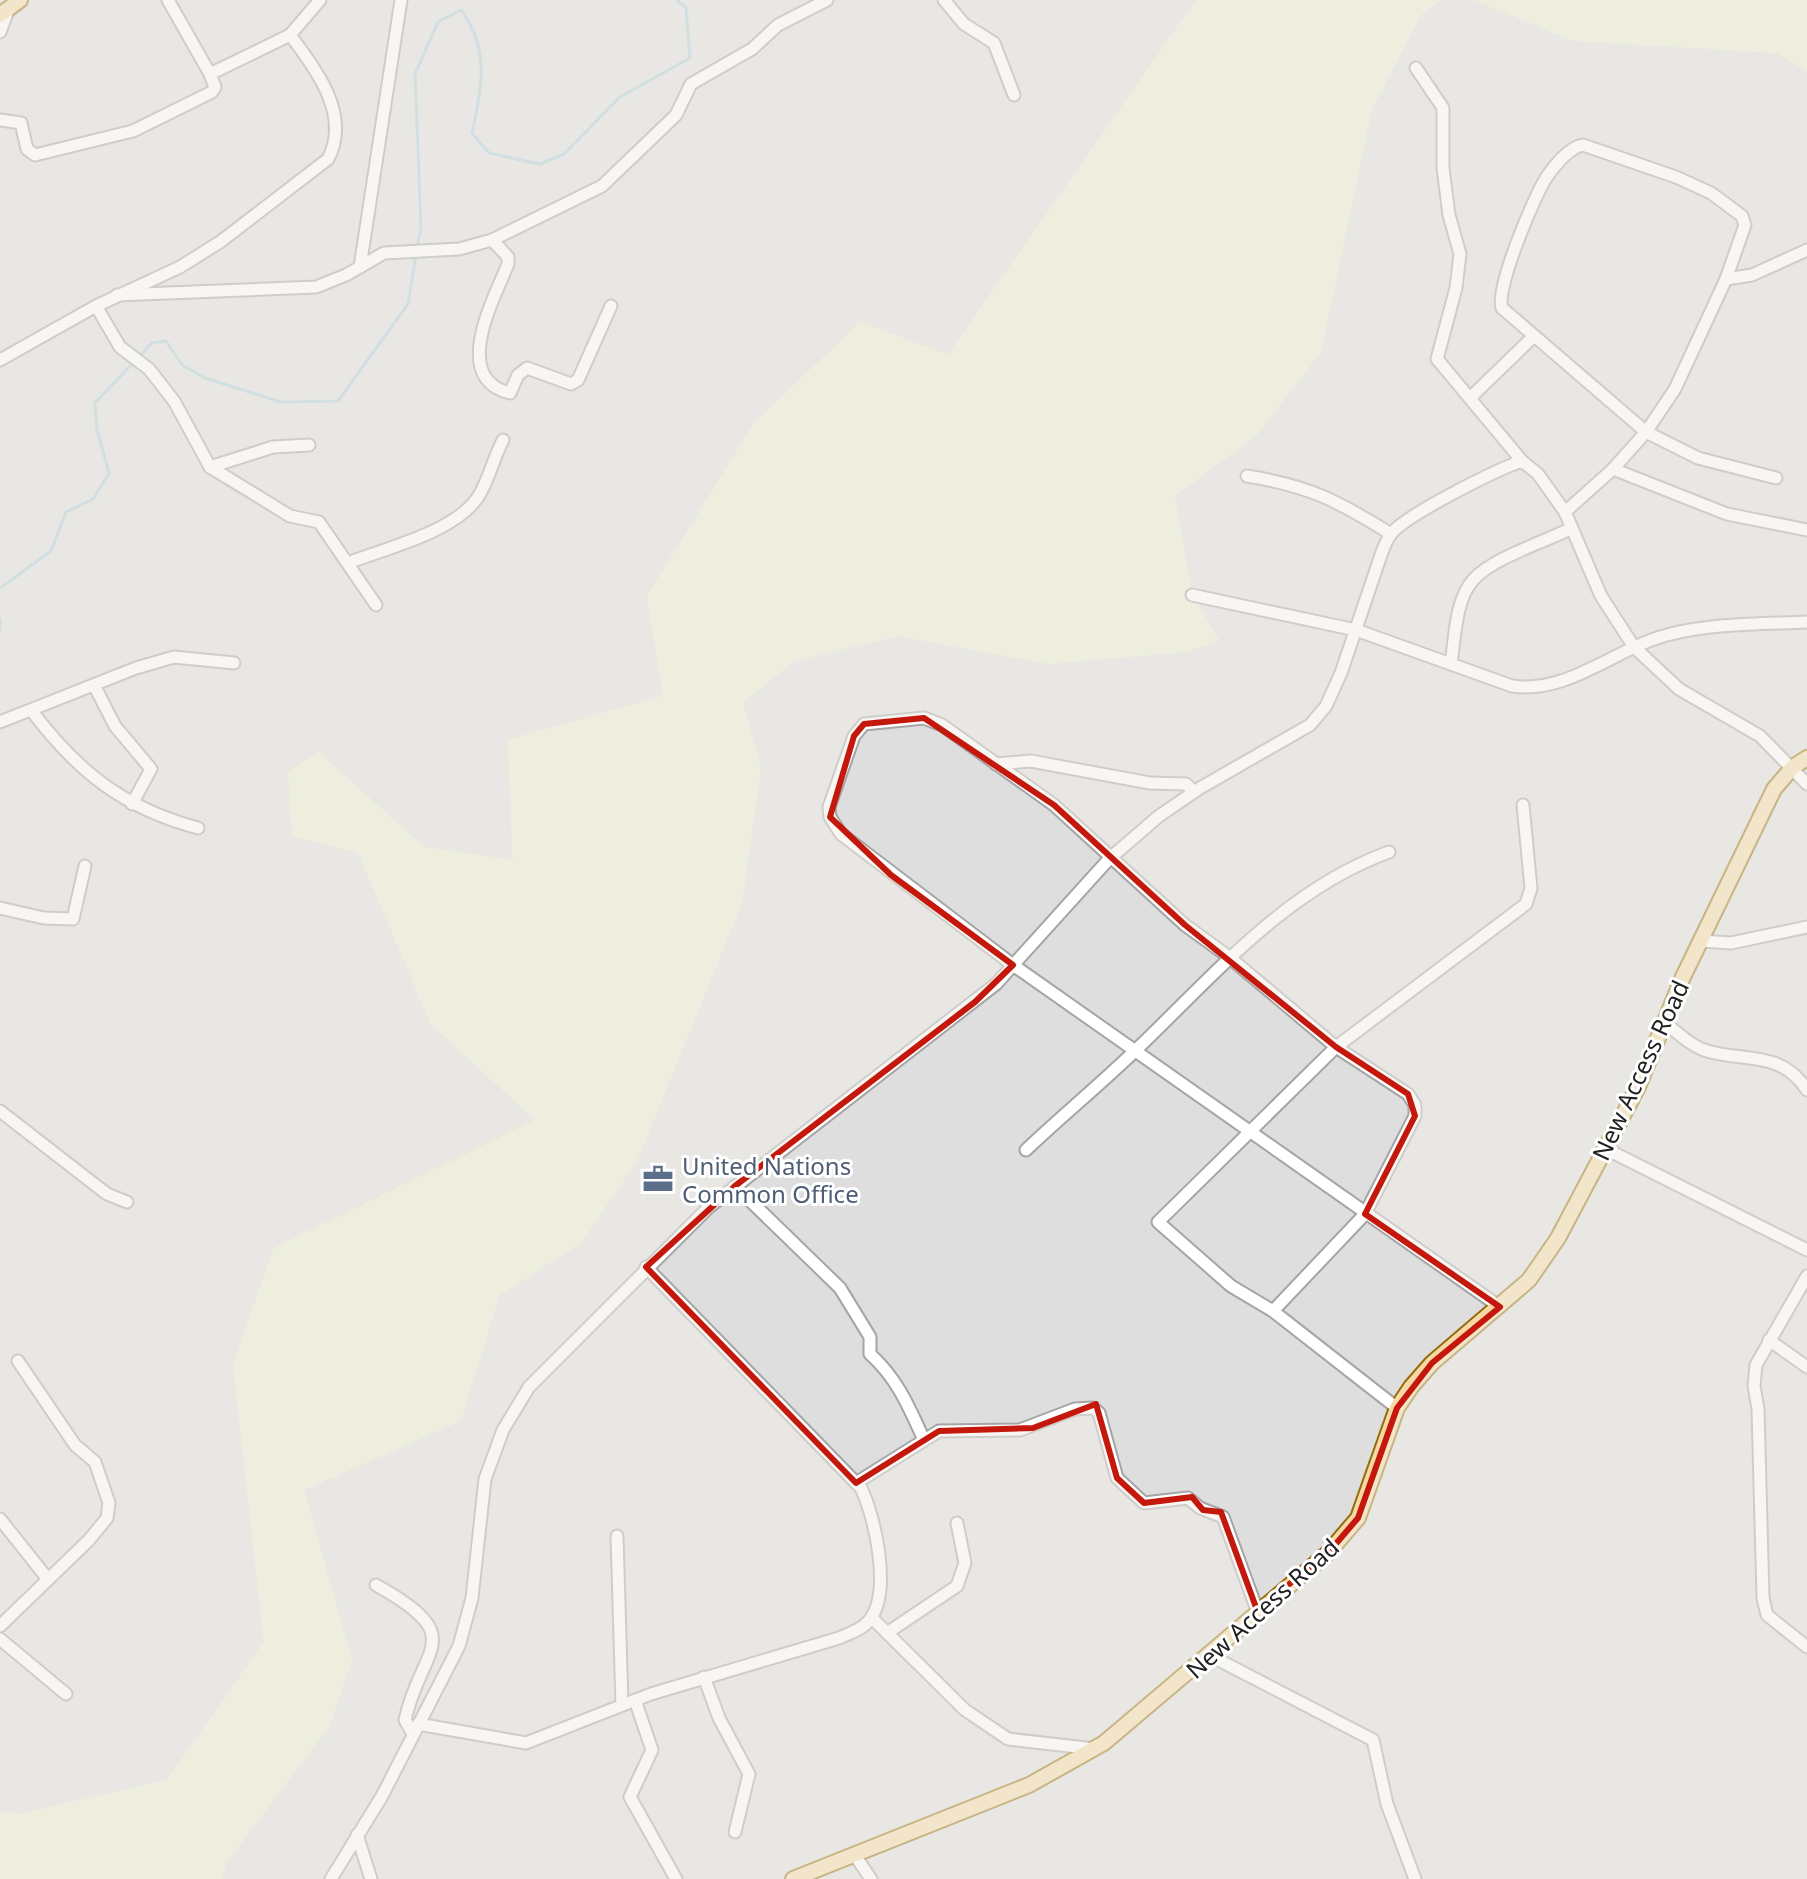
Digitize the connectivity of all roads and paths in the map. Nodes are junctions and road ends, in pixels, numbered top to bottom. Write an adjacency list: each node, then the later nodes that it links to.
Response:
1 (168, 0): 10 (street)
2 (320, 0): 8 (street)
3 (401, 0): 15 (street)
4 (827, 0): 13 (street)
5 (944, 0): 11 (street)
6 (10, 8): 7 (street)
7 (0, 32)
8 (290, 35): 10 (street); 17 (street)
9 (1416, 68): 22 (street)
10 (210, 74): 12 (street)
11 (1014, 95)
12 (0, 120)
13 (492, 240): 15 (street); 19 (street)
14 (1807, 250): 16 (street)
15 (360, 267): 17 (street)
16 (1726, 279): 20 (street); 23 (street)
17 (117, 295): 18 (street)
18 (96, 306): 21 (street); 27 (street)
19 (611, 306)
20 (1533, 337): 22 (street); 23 (street)
21 (0, 360)
22 (1470, 398): 26 (street)
23 (1646, 432): 28 (street); 30 (street)
24 (503, 440): 35 (street)
25 (309, 445): 27 (street)
26 (1522, 461): 31 (street); 34 (street)
27 (210, 467): 35 (street)
28 (1613, 469): 31 (street); 33 (street)
29 (1247, 476): 34 (street)
30 (1776, 478)
31 (1565, 512): 32 (street)
32 (1570, 529): 40 (street); 42 (street)
33 (1807, 530)
34 (1391, 534): 39 (street)
35 (348, 563): 37 (street)
36 (1192, 595): 39 (street)
37 (376, 605)
38 (1807, 622): 40 (street)
39 (1356, 630): 42 (street); 50 (street)
40 (1634, 647): 42 (street); 48 (street)
41 (234, 663): 43 (street)
42 (1451, 664)
43 (94, 685): 44 (street); 51 (street)
44 (31, 710): 45 (street); 51 (street)
45 (0, 722)
46 (1807, 758): 48 (main road, New Access Road)
47 (996, 764): 50 (street); 55 (street); 61 (street)
48 (1793, 767): 49 (street); 59 (main road, New Access Road)
49 (1807, 784)
50 (1194, 792): 55 (street)
51 (132, 804): 53 (street)
52 (1523, 805): 63 (street)
53 (198, 828)
54 (1389, 852): 60 (street)
55 (1109, 859): 60 (street); 61 (street)
56 (85, 866): 57 (street)
57 (0, 908)
58 (1807, 927): 59 (street)
59 (1701, 941): 62 (main road, New Access Road)
60 (1229, 957): 63 (street); 64 (street)
61 (1013, 965): 64 (street); 70 (street)
62 (1665, 1023): 65 (street); 68 (main road, New Access Road)
63 (1336, 1047): 67 (street); 72 (street)
64 (1137, 1049): 67 (street); 69 (street)
65 (1807, 1090)
66 (0, 1111): 71 (street)
67 (1251, 1132): 72 (street); 77 (street)
68 (1604, 1148): 73 (street); 76 (main road, New Access Road)
69 (1026, 1150)
70 (735, 1186): 74 (street); 82 (street)
71 (127, 1202)
72 (1365, 1214): 76 (street); 77 (street)
73 (1807, 1250)
74 (646, 1267): 83 (street); 100 (street)
75 (1807, 1276): 78 (street)
76 (1500, 1307): 81 (main road, New Access Road)
77 (1273, 1311): 81 (street)
78 (1769, 1340): 80 (street); 94 (street)
79 (18, 1361): 87 (street)
80 (1807, 1367)
81 (1397, 1408): 89 (main road, New Access Road)
82 (924, 1440): 83 (street); 89 (street)
83 (856, 1483): 90 (street)
84 (0, 1519): 87 (street)
85 (957, 1523): 92 (street)
86 (617, 1536): 99 (street)
87 (47, 1578): 91 (street)
88 (376, 1585): 100 (street)
89 (1257, 1610): 95 (main road, New Access Road)
90 (872, 1618): 92 (street); 96 (street)
91 (0, 1626)
92 (887, 1633): 101 (street)
93 (0, 1639): 97 (street)
94 (1807, 1647)
95 (1209, 1655): 101 (main road, New Access Road); 110 (street)
96 (704, 1677): 98 (street); 102 (street)
97 (66, 1694)
98 (635, 1700): 99 (street); 107 (street)
99 (622, 1705): 100 (street)
100 (415, 1729): 103 (street)
101 (1095, 1749): 104 (main road, New Access Road)
102 (735, 1832)
103 (357, 1835): 105 (street); 106 (street)
104 (854, 1854): 108 (main road, New Access Road); 109 (street)
105 (331, 1879)
106 (371, 1879)
107 (676, 1879)
108 (795, 1879)
109 (871, 1879)
110 (1415, 1879)

